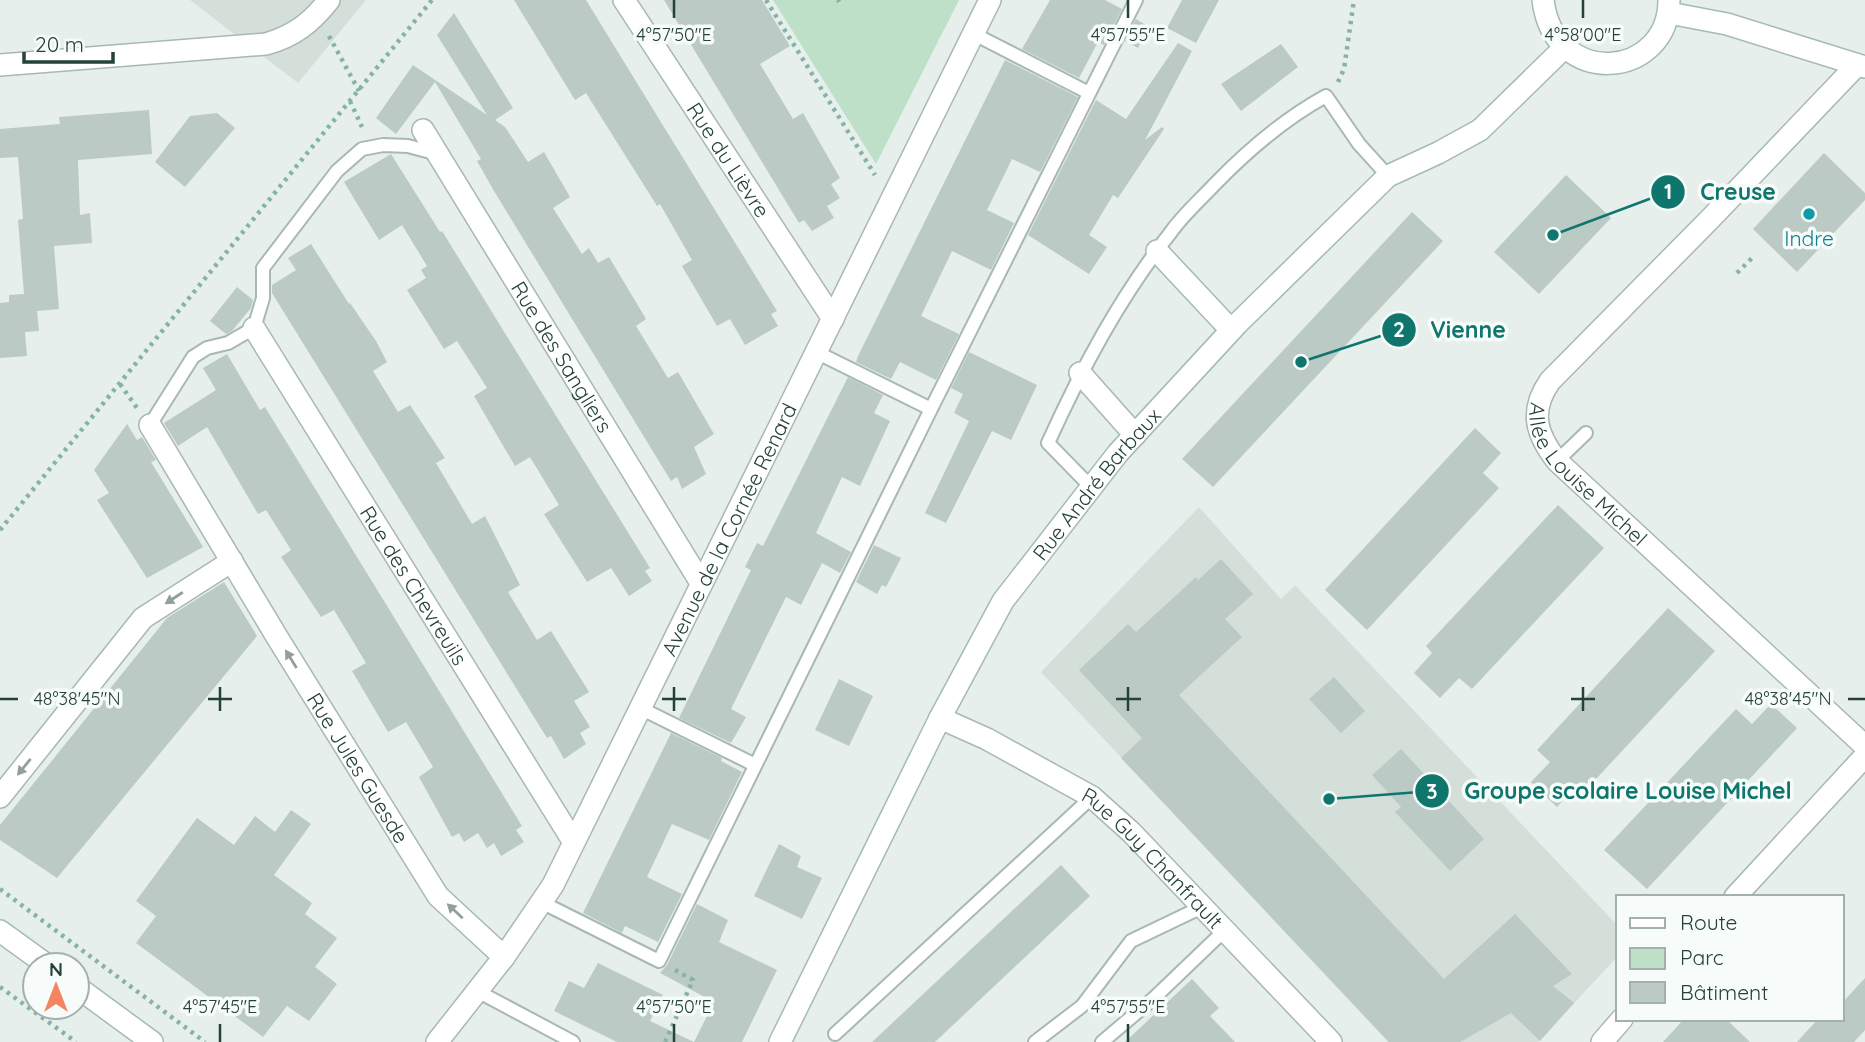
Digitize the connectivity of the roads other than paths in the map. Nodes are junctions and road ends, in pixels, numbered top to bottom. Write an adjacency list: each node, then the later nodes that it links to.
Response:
1 (330, 0): 9 (street)
2 (624, 0): 16 (street, Rue du Lièvre)
3 (990, 0): 7 (street, Avenue de la Cornée Renard)
4 (1136, 0): 11 (lane)
5 (1543, 0): 8 (street)
6 (1669, 6): 8 (street); 10 (street)
7 (974, 34): 11 (lane); 16 (street, Avenue de la Cornée Renard)
8 (1564, 48): 14 (street, Rue André Barbaux)
9 (0, 65)
10 (1861, 66): 25 (street, Allée Louise Michel)
11 (1089, 93): 21 (lane)
12 (423, 130): 13 (street, Rue des Sangliers)
13 (438, 154): 17 (lane); 28 (street, Rue des Sangliers)
14 (1388, 176): 15 (lane); 18 (street, Rue André Barbaux)
15 (1157, 251): 18 (street); 20 (lane)
16 (832, 319): 19 (street, Avenue de la Cornée Renard)
17 (254, 328): 22 (lane); 36 (street, Rue des Chevreuils)
18 (1231, 330): 24 (street, Rue André Barbaux)
19 (816, 352): 21 (lane); 28 (street, Avenue de la Cornée Renard)
20 (1080, 373): 24 (street); 26 (lane)
21 (931, 409): 33 (lane)
22 (150, 425): 27 (street, Rue Jules Guesde)
23 (1586, 433): 25 (lane)
24 (1135, 435): 26 (street, Rue André Barbaux)
25 (1557, 461): 31 (street, Allée Louise Michel)
26 (1092, 488): 30 (street, Rue André Barbaux)
27 (232, 561): 34 (street, one-way to 34); 43 (street, Rue Jules Guesde, one-way to 27)
28 (701, 583): 29 (street, Avenue de la Cornée Renard)
29 (639, 708): 33 (lane); 36 (street, Avenue de la Cornée Renard)
30 (940, 718): 35 (street, Rue Guy Chanfrault); 51 (street, Rue André Barbaux)
31 (1865, 746)
32 (1865, 756): 37 (street)
33 (755, 765): 38 (lane)
34 (0, 797)
35 (1092, 797): 39 (street, Rue Guy Chanfrault); 47 (lane)
36 (573, 841): 38 (street, Avenue de la Cornée Renard)
37 (1737, 895)
38 (541, 902): 43 (street, Avenue de la Cornée Renard)
39 (1202, 907): 41 (street, Rue Guy Chanfrault); 52 (lane)
40 (0, 930): 42 (street)
41 (1225, 930): 53 (lane); 54 (street, Rue Guy Chanfrault)
42 (28, 951)
43 (504, 957): 44 (street, Avenue de la Cornée Renard)
44 (479, 992): 49 (street, Avenue de la Cornée Renard); 50 (lane)
45 (91, 997): 48 (street)
46 (1620, 1021): 55 (street)
47 (835, 1034)
48 (152, 1042)
49 (437, 1042)
50 (573, 1042)
51 (780, 1042)
52 (1035, 1042)
53 (1102, 1042)
54 (1331, 1042)
55 (1602, 1042)

